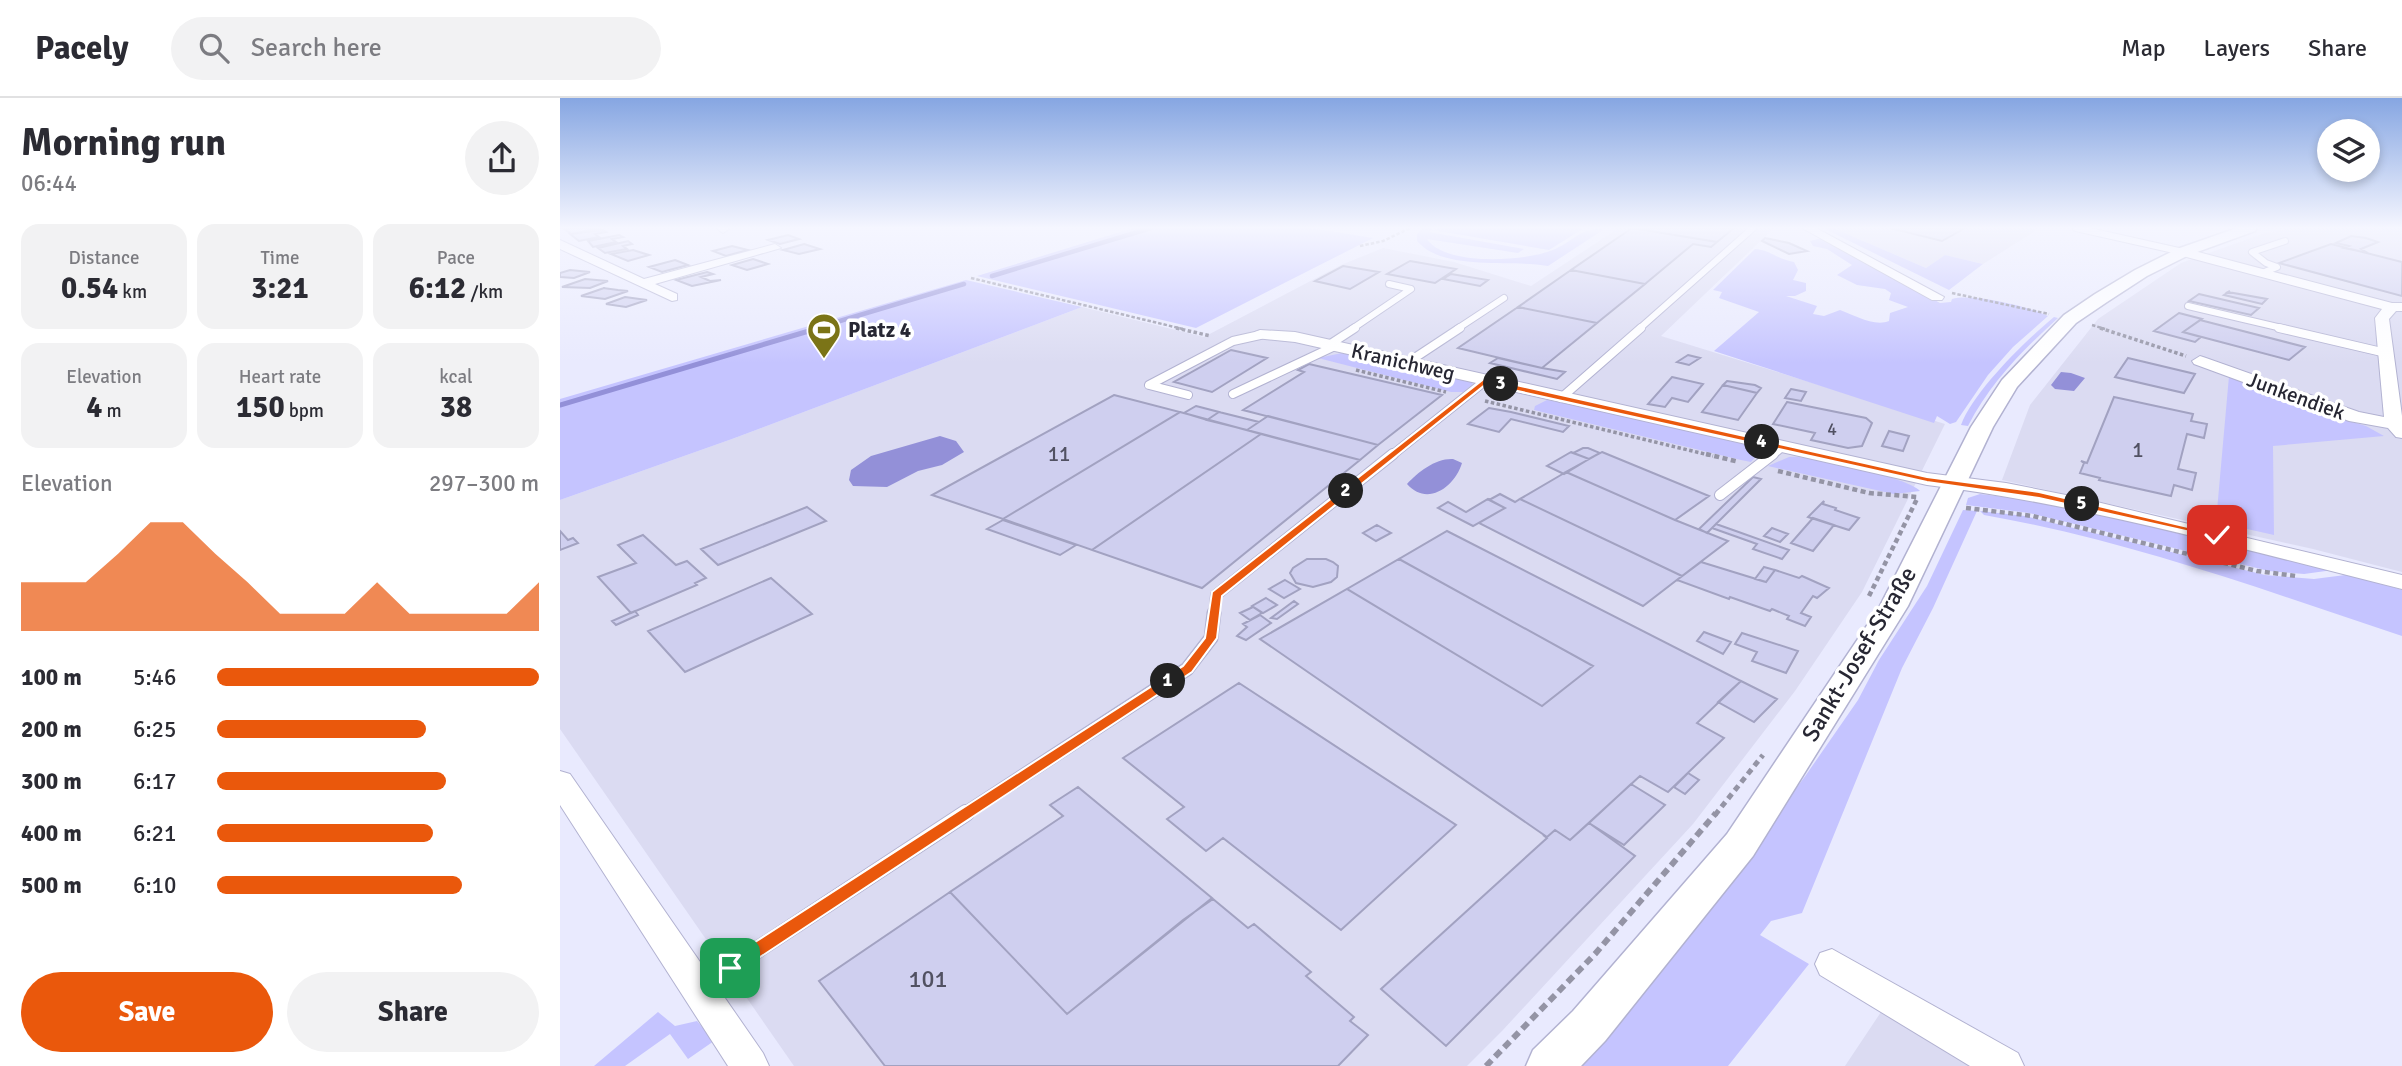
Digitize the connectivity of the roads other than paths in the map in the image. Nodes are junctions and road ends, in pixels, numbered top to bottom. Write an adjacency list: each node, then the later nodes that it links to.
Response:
1 (622, 273): 7 (street)
2 (680, 273): 7 (street)
3 (1702, 273): 22 (lane)
4 (1892, 273): 10 (street)
5 (2141, 273): 25 (street, Sankt-Josef-Straße)
6 (2262, 273): 13 (street, Junkendiek)
7 (643, 283): 9 (street)
8 (1389, 284): 15 (lane)
9 (672, 297)
10 (1937, 297)
11 (1504, 298): 18 (lane)
12 (2188, 306): 16 (lane)
13 (2397, 307): 16 (street, Junkendiek)
14 (1260, 335): 15 (street, Kranichweg); 21 (lane)
15 (1332, 346): 18 (street, Kranichweg); 20 (lane)
16 (2386, 353): 23 (street, Junkendiek)
17 (2200, 361): 23 (street, Junkendiek)
18 (1407, 363): 19 (street, Kranichweg)
19 (1485, 381): 22 (street, Kranichweg); 30 (lane)
20 (1233, 394)
21 (1188, 395)
22 (1561, 397): 24 (street, Kranichweg)
23 (2398, 428)
24 (1782, 447): 25 (street, Kranichweg); 26 (lane)
25 (1940, 481): 27 (street, Kranichweg); 32 (street, Sankt-Josef-Straße)
26 (1720, 495)
27 (2402, 582)
28 (560, 782): 30 (street)
29 (1832, 964): 33 (street)
30 (700, 988): 31 (street)
31 (750, 1066)
32 (1549, 1066)
33 (2005, 1066)

